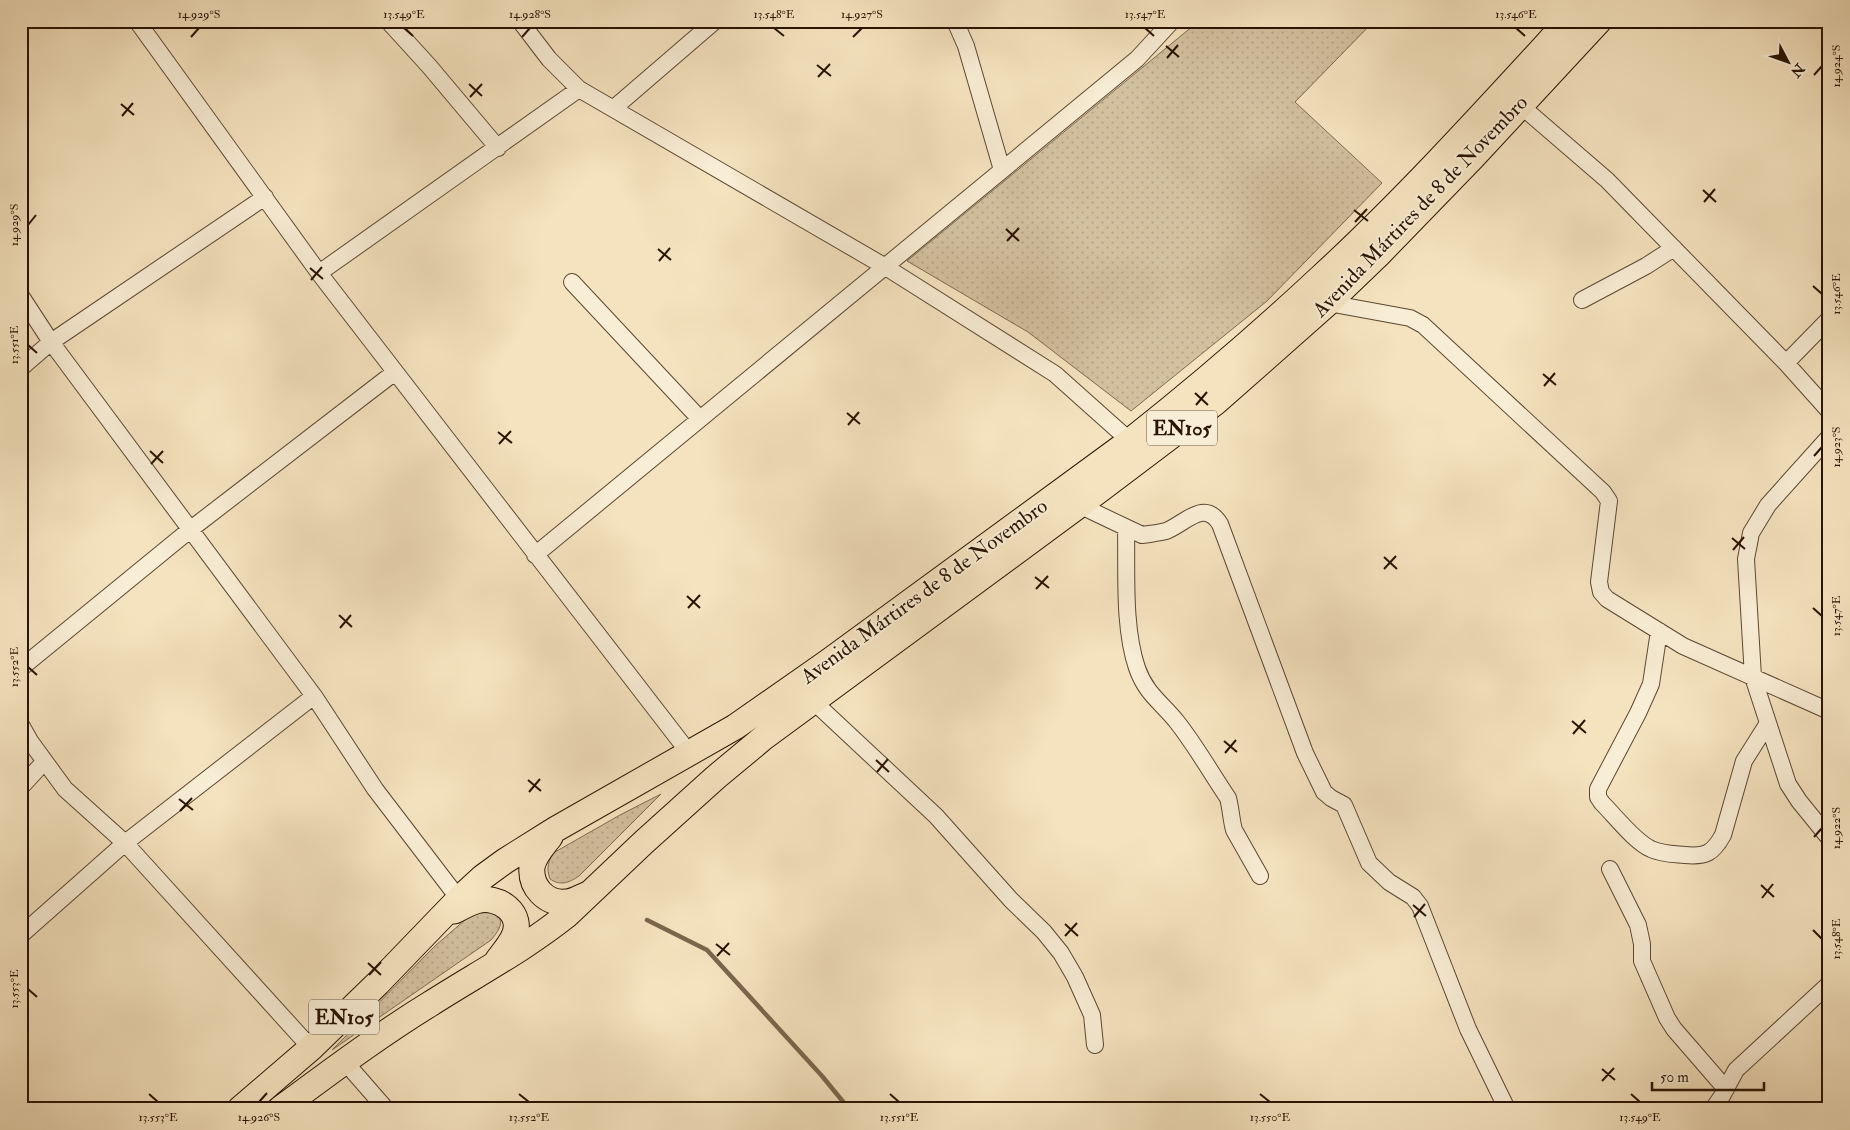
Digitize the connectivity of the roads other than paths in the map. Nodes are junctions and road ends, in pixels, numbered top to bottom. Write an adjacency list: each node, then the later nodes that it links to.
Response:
1 (138, 21): 14 (street)
2 (388, 21): 12 (street)
3 (520, 21): 9 (street)
4 (715, 21): 11 (street)
5 (955, 21): 13 (street)
6 (1172, 21): 13 (street)
7 (1568, 21): 30 (main road, Avenida Mártires de 8 de Novembro / EN105)
8 (1599, 21): 10 (main road, Avenida Mártires de 8 de Novembro / EN105)
9 (579, 89): 11 (street); 12 (street)
10 (1520, 104): 15 (street); 21 (main road, Avenida Mártires de 8 de Novembro / EN105)
11 (614, 108): 16 (street)
12 (498, 148): 17 (street)
13 (1002, 170): 16 (street)
14 (265, 197): 17 (street); 23 (street)
15 (1674, 248): 20 (street); 24 (street)
16 (884, 266): 28 (street); 30 (street)
17 (319, 273): 26 (street)
18 (572, 282): 28 (street)
19 (21, 296): 23 (street)
20 (1582, 300)
21 (1328, 303): 31 (main road, Avenida Mártires de 8 de Novembro / EN105); 35 (street)
22 (1829, 319): 24 (street)
23 (51, 342): 25 (street); 33 (street)
24 (1786, 363): 27 (street)
25 (21, 368)
26 (395, 372): 33 (street); 34 (street)
27 (1829, 411)
28 (700, 419): 34 (street)
29 (1829, 437): 37 (street)
30 (1130, 441): 43 (main road, Avenida Mártires de 8 de Novembro / EN105)
31 (1079, 505): 32 (street); 39 (main road, Avenida Mártires de 8 de Novembro / EN105)
32 (1126, 528): 50 (street); 64 (street)
33 (191, 530): 36 (street); 38 (street)
34 (535, 556): 43 (street)
35 (1659, 632): 37 (street); 41 (street)
36 (21, 668)
37 (1753, 677): 40 (street); 41 (street)
38 (314, 696): 48 (street); 52 (street)
39 (813, 701): 51 (main road, Avenida Mártires de 8 de Novembro / EN105); 57 (street)
40 (1829, 711)
41 (1768, 723): 47 (street)
42 (21, 725): 44 (street)
43 (690, 754): 46 (main road, Avenida Mártires de 8 de Novembro / EN105)
44 (44, 762): 45 (street); 48 (street)
45 (21, 787)
46 (556, 829): 51 (main road); 52 (main road, Avenida Mártires de 8 de Novembro / EN105)
47 (1829, 838)
48 (125, 843): 54 (street); 58 (street)
49 (1610, 869): 60 (street)
50 (1260, 876)
51 (591, 893): 55 (main road, Avenida Mártires de 8 de Novembro / EN105)
52 (459, 899): 53 (main road, Avenida Mártires de 8 de Novembro / EN105)
53 (441, 918): 55 (main road); 58 (main road, Avenida Mártires de 8 de Novembro / EN105)
54 (21, 935)
55 (492, 967): 59 (main road, Avenida Mártires de 8 de Novembro / EN105)
56 (1829, 984): 60 (street)
57 (1095, 1045)
58 (311, 1048): 62 (main road, Avenida Mártires de 8 de Novembro / EN105)
59 (345, 1062): 61 (street); 63 (main road, Avenida Mártires de 8 de Novembro / EN105)
60 (1726, 1089): 65 (street)
61 (377, 1106)
62 (240, 1109)
63 (280, 1109)
64 (1507, 1109)
65 (1713, 1109)

